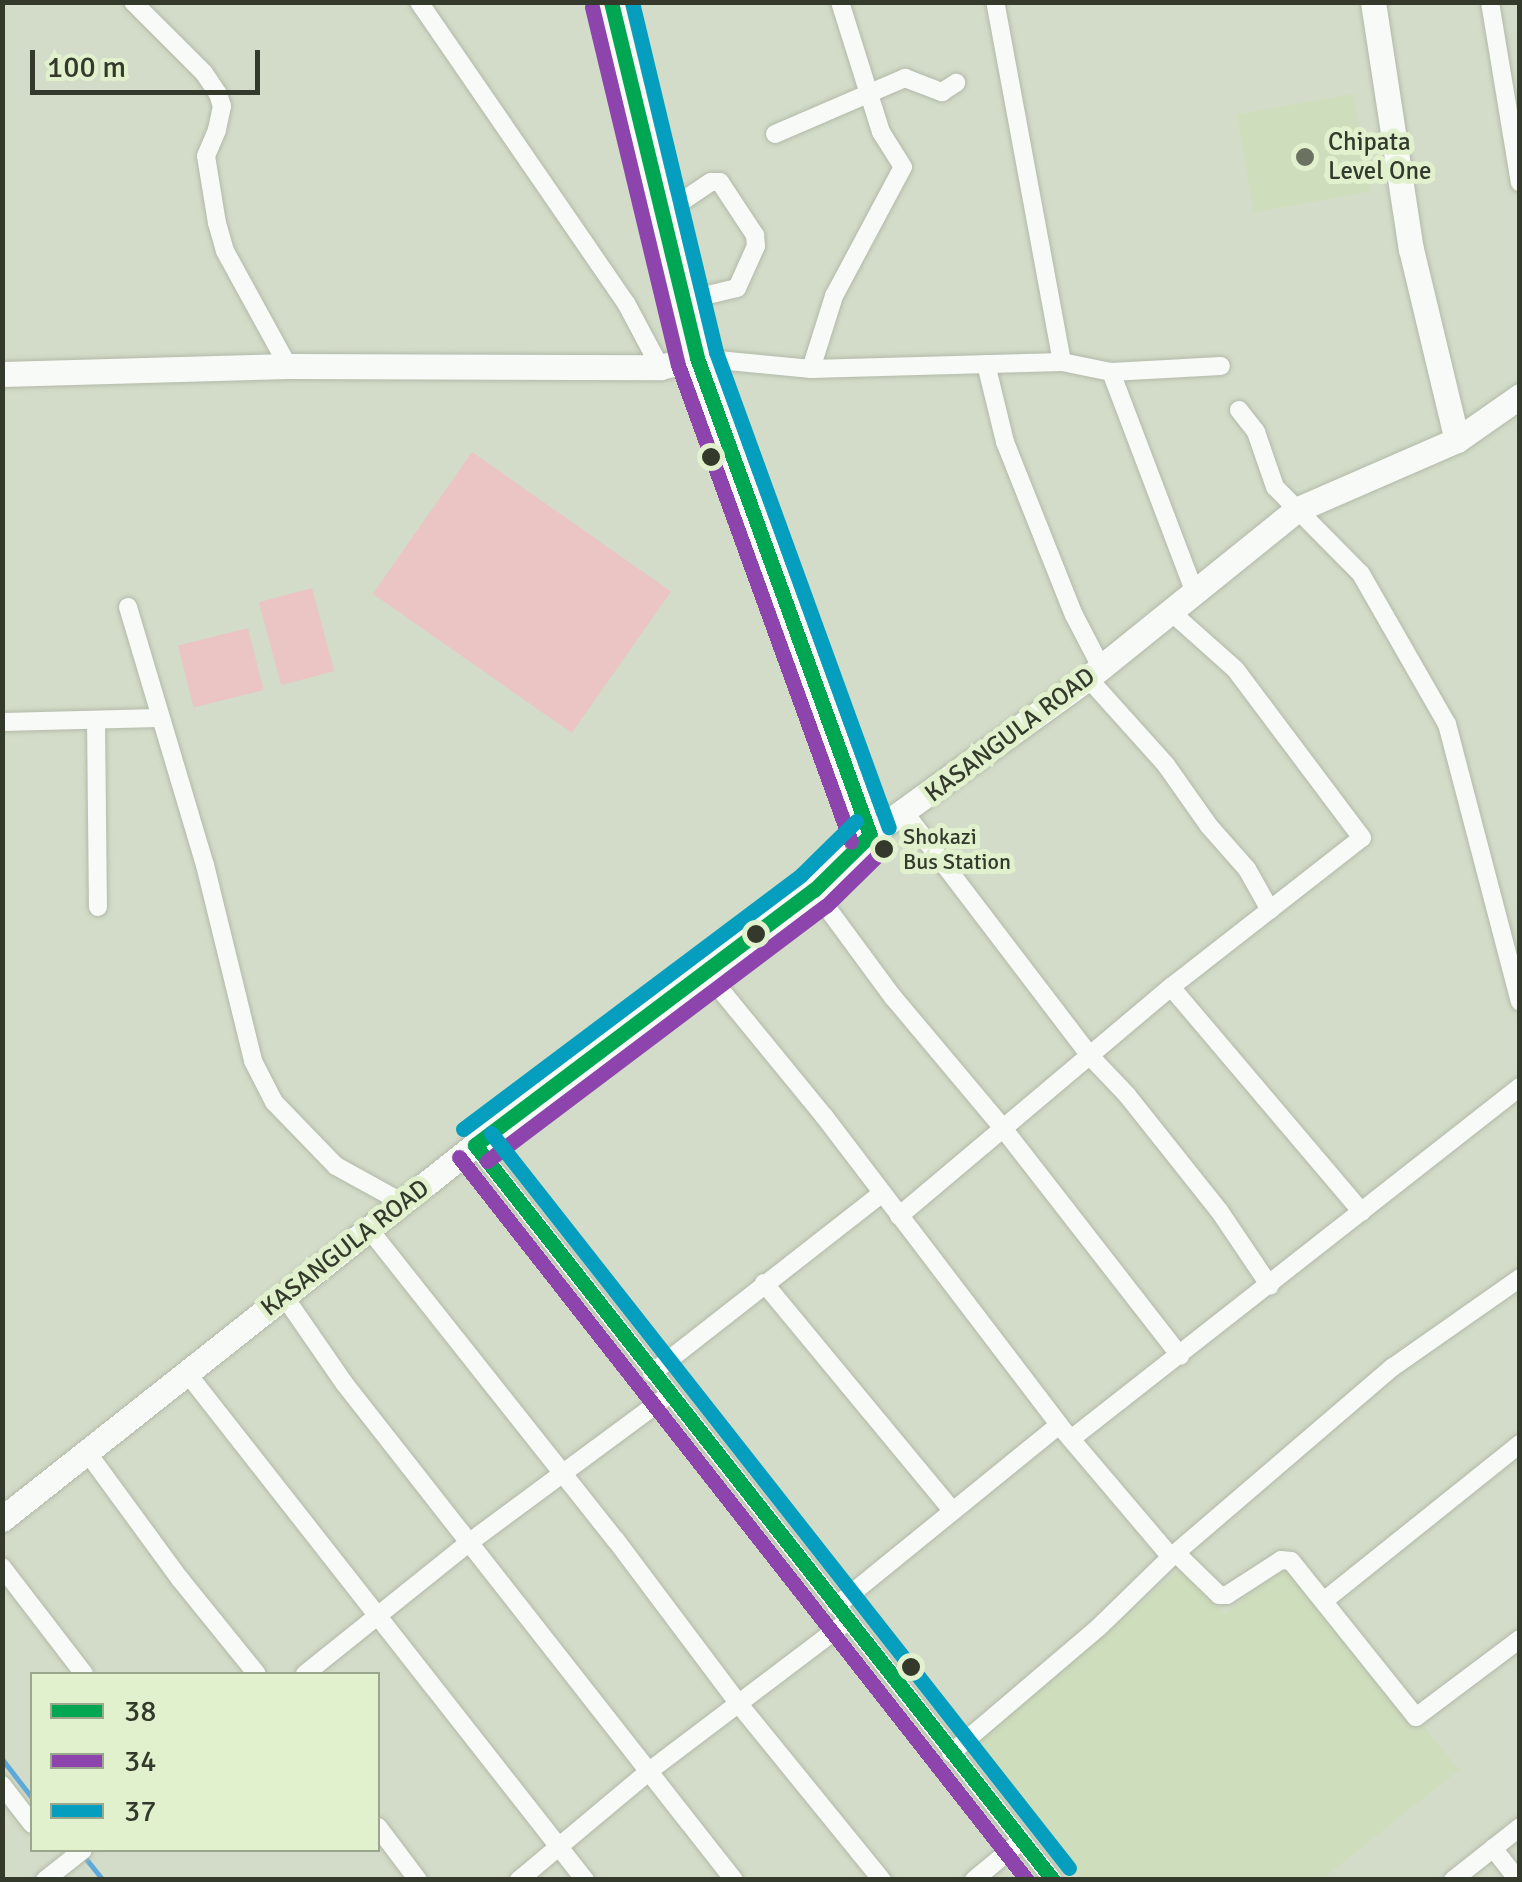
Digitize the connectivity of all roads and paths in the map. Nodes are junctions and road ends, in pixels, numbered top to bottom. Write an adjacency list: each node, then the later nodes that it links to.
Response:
1 (133, 2): 17 (street)
2 (418, 2): 19 (street)
3 (611, 2): 12 (street)
4 (840, 2): 9 (street)
5 (995, 2): 15 (street)
6 (1373, 2): 25 (street)
7 (1490, 2): 11 (street)
8 (956, 84): 9 (street)
9 (869, 94): 10 (street); 20 (street)
10 (775, 134)
11 (1520, 182)
12 (658, 202): 13 (street); 13 (street)
13 (683, 302): 14 (street)
14 (698, 358): 19 (street); 20 (street); 35 (street)
15 (1062, 362): 16 (street); 21 (street)
16 (986, 364): 20 (street); 30 (street)
17 (288, 366): 19 (street); 22 (street)
18 (1220, 366): 21 (street)
19 (660, 367)
20 (812, 369)
21 (1111, 372): 27 (street)
22 (2, 374)
23 (1520, 396): 25 (street, KASANGULA ROAD)
24 (1239, 410): 26 (street)
25 (1457, 440): 26 (street, KASANGULA ROAD)
26 (1296, 510): 27 (street, KASANGULA ROAD); 41 (street)
27 (1194, 591): 29 (street, KASANGULA ROAD)
28 (128, 607): 31 (street)
29 (1170, 611): 30 (street, KASANGULA ROAD); 38 (street)
30 (1094, 672): 34 (street, KASANGULA ROAD); 38 (street)
31 (159, 718): 32 (street); 47 (street)
32 (96, 720): 33 (street); 37 (street)
33 (2, 722)
34 (905, 813): 35 (street, KASANGULA ROAD); 42 (street)
35 (870, 835): 36 (street, KASANGULA ROAD)
36 (814, 890): 39 (street, KASANGULA ROAD); 44 (street)
37 (98, 907)
38 (1270, 910): 40 (street)
39 (706, 972): 45 (street, KASANGULA ROAD); 46 (street)
40 (1172, 987): 42 (street); 48 (street)
41 (1520, 1002)
42 (1090, 1056): 44 (street); 53 (street)
43 (1520, 1087): 48 (street)
44 (1002, 1127): 49 (street); 55 (street)
45 (475, 1145): 47 (street, KASANGULA ROAD); 57 (street)
46 (882, 1193): 49 (street); 52 (street)
47 (403, 1203): 50 (street, KASANGULA ROAD)
48 (1362, 1212): 53 (street)
49 (900, 1216): 59 (street)
50 (369, 1229): 54 (street, KASANGULA ROAD); 62 (street)
51 (1520, 1278): 66 (street)
52 (764, 1284): 57 (street); 63 (street)
53 (1270, 1286): 55 (street)
54 (284, 1296): 56 (street, KASANGULA ROAD); 65 (street)
55 (1180, 1356): 59 (street)
56 (187, 1373): 61 (street, KASANGULA ROAD); 70 (street)
57 (652, 1373): 58 (street)
58 (670, 1395): 62 (street); 69 (street)
59 (1065, 1432): 63 (street); 66 (street)
60 (1520, 1444): 68 (street)
61 (88, 1452): 64 (street, KASANGULA ROAD); 73 (street)
62 (564, 1474): 65 (street); 75 (street)
63 (952, 1510): 69 (street)
64 (2, 1519)
65 (470, 1542): 70 (street); 77 (street)
66 (1174, 1555): 68 (street); 76 (street)
67 (2, 1567): 72 (street)
68 (1326, 1600): 71 (street)
69 (842, 1613): 75 (street); 76 (street)
70 (380, 1614): 74 (street); 83 (street)
71 (1520, 1640)
72 (82, 1672)
73 (254, 1672)
74 (307, 1672)
75 (738, 1703): 77 (street); 93 (street)
76 (951, 1753): 82 (street)
77 (648, 1772): 83 (street); 92 (street)
78 (2, 1784): 79 (street)
79 (30, 1821)
80 (1520, 1827): 84 (street)
81 (380, 1830): 89 (street)
82 (1022, 1840): 94 (street); 95 (street)
83 (557, 1848): 90 (street); 91 (street)
84 (1494, 1848): 96 (street); 97 (street)
85 (54, 1852): 87 (street)
86 (80, 1852): 87 (street)
87 (64, 1865): 88 (street)
88 (45, 1880)
89 (418, 1880)
90 (519, 1880)
91 (585, 1880)
92 (734, 1880)
93 (882, 1880)
94 (974, 1880)
95 (1053, 1880)
96 (1453, 1880)
97 (1518, 1880)

